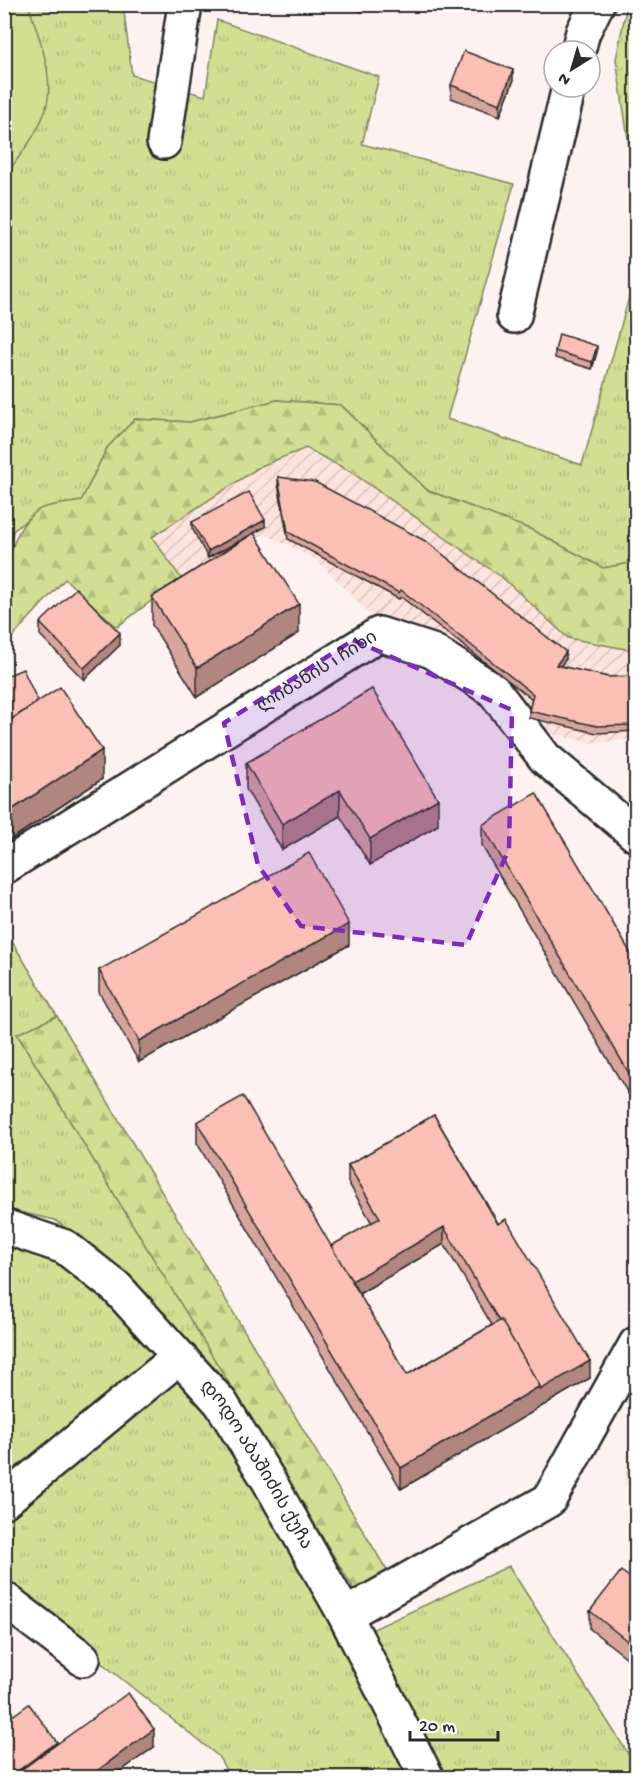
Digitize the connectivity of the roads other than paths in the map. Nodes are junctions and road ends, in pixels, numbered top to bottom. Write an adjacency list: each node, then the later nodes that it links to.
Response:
1 (185, 4): 5 (street)
2 (597, 4): 3 (street)
3 (581, 39)
4 (566, 99): 6 (street)
5 (164, 142)
6 (514, 316)
7 (636, 835): 8 (street, ლიბანის I ჩიხი)
8 (4, 867)
9 (4, 1230): 11 (street, დოდო აბაშიძის ქუჩა)
10 (636, 1344): 14 (street)
11 (179, 1357): 12 (street); 14 (street, დოდო აბაშიძის ქუჩა)
12 (4, 1501)
13 (4, 1599): 15 (street)
14 (345, 1615): 16 (street, დოდო აბაშიძის ქუჩა)
15 (83, 1659)
16 (428, 1778)

